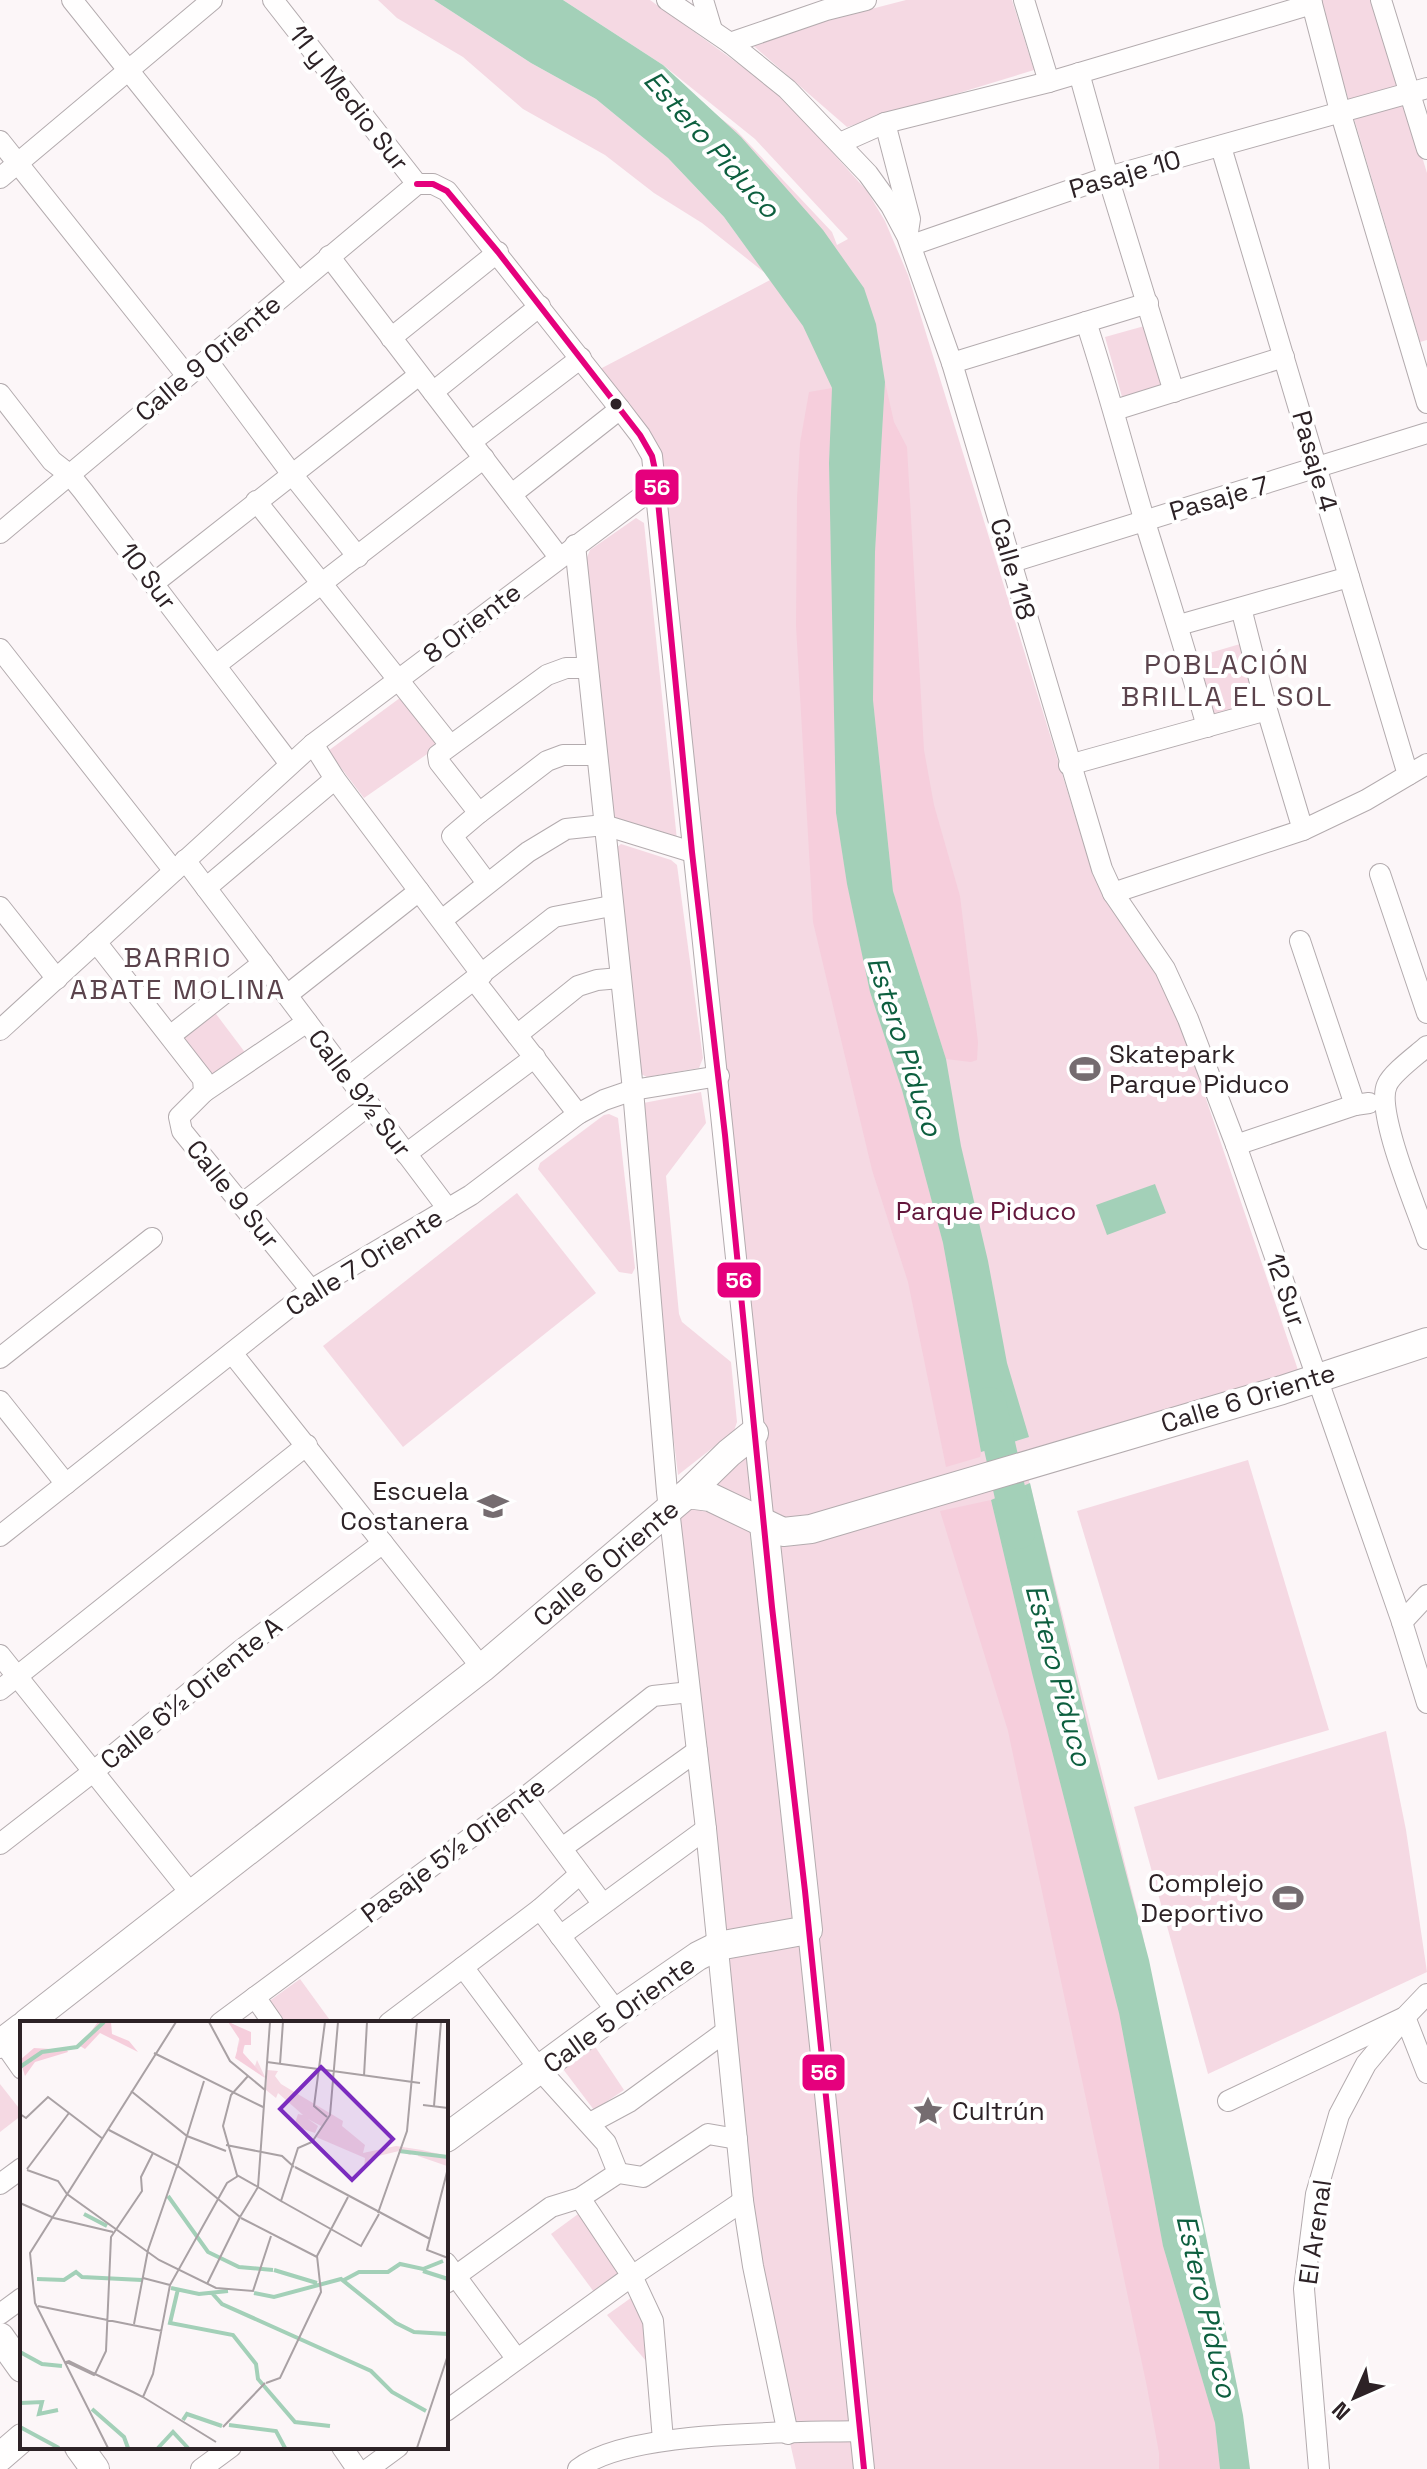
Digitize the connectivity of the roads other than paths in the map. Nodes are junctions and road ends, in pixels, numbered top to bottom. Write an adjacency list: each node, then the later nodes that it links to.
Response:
1 (72, 0): 13 (street)
2 (212, 0): 13 (street)
3 (273, 0): 26 (street, 11 y Medio Sur)
4 (667, 0): 11 (street)
5 (703, 0): 11 (street)
6 (866, 0): 10 (street)
7 (1024, 0): 15 (street)
8 (1381, 0): 16 (street)
9 (1311, 2): 14 (street); 17 (street)
10 (825, 5): 12 (street)
11 (712, 30): 12 (street)
12 (730, 43): 20 (street)
13 (129, 71): 23 (street); 30 (street)
14 (1079, 73): 15 (street); 24 (street)
15 (1049, 82): 18 (street)
16 (1419, 91): 17 (street, Pasaje 10); 22 (street)
17 (1340, 111): 21 (street, Pasaje 10); 35 (street)
18 (885, 123): 20 (street); 27 (street, Calle 118)
19 (0, 141): 23 (street)
20 (840, 143): 27 (street)
21 (1221, 147): 24 (street, Pasaje 10); 36 (street, Pasaje 4)
22 (1427, 149)
23 (18, 163): 25 (street); 41 (street)
24 (1108, 177): 27 (street, Pasaje 10); 31 (street)
25 (0, 178)
26 (417, 184): 28 (street, 11 y Medio Sur); 29 (street, Calle 9 Oriente)
27 (909, 240): 39 (street, Calle 118)
28 (498, 252): 32 (street, 11 y Medio Sur); 34 (street)
29 (329, 256): 30 (street, Calle 9 Oriente); 34 (street)
30 (298, 282): 38 (street, Calle 9 Oriente)
31 (1148, 303): 33 (street); 43 (street)
32 (540, 306): 37 (street, 11 y Medio Sur); 42 (street)
33 (1086, 322): 39 (street); 47 (street)
34 (391, 338): 40 (street)
35 (1419, 344): 45 (street)
36 (1284, 357): 43 (street); 50 (street, Pasaje 4)
37 (581, 358): 46 (street, 11 y Medio Sur); 49 (street)
38 (207, 360): 41 (street, Calle 9 Oriente); 51 (street)
39 (952, 363): 60 (street, Calle 118)
40 (419, 375): 42 (street); 51 (street)
41 (187, 376): 52 (street, Calle 9 Oriente)
42 (433, 392): 49 (street)
43 (1174, 392): 47 (street)
44 (0, 394): 52 (street, 10 Sur)
45 (1427, 403)
46 (620, 409): 53 (street, 11 y Medio Sur); 54 (street)
47 (1115, 410): 56 (street)
48 (1427, 433): 50 (street, Pasaje 7)
49 (478, 450): 54 (street); 59 (street)
50 (1317, 469): 56 (street, Pasaje 7); 61 (street, Pasaje 4)
51 (291, 473): 55 (street); 59 (street)
52 (70, 475): 57 (street, Calle 9 Oriente); 62 (street, 10 Sur)
53 (656, 486): 58 (street, 8 Oriente); 83 (street, 11 y Medio Sur)
54 (512, 494): 58 (street)
55 (256, 501): 62 (street); 63 (street)
56 (1145, 520): 60 (street, Pasaje 7); 65 (street)
57 (0, 533)
58 (567, 551): 68 (street); 69 (street, 8 Oriente)
59 (358, 557): 63 (street)
60 (1012, 562): 77 (street, Calle 118)
61 (1349, 577): 64 (street); 78 (street, Pasaje 4)
62 (154, 583): 67 (street, 10 Sur)
63 (322, 584): 67 (street); 69 (street)
64 (1241, 608): 65 (street); 70 (street)
65 (1179, 625): 71 (street)
66 (0, 649): 84 (street, Calle 9½ Sur)
67 (216, 665): 75 (street, 10 Sur)
68 (587, 668): 73 (street); 74 (street)
69 (398, 679): 72 (street, 8 Oriente); 73 (street)
70 (1267, 710): 71 (street); 82 (street)
71 (1207, 727): 77 (street)
72 (313, 744): 75 (street, 8 Oriente); 79 (street)
73 (444, 750): 80 (street)
74 (596, 755): 80 (street); 81 (street)
75 (290, 764): 84 (street, 8 Oriente)
76 (1427, 764): 78 (street)
77 (1069, 765): 89 (street, Calle 118)
78 (1408, 775): 82 (street)
79 (335, 779): 87 (street); 88 (street)
80 (479, 813): 86 (street)
81 (604, 825): 83 (street); 86 (street); 90 (street)
82 (1303, 830): 89 (street)
83 (692, 852): 107 (street, 11 y Medio Sur)
84 (180, 866): 87 (street, Calle 9½ Sur); 94 (street, 8 Oriente)
85 (1380, 874): 100 (street)
86 (487, 883): 92 (street)
87 (206, 888): 95 (street, Calle 9½ Sur)
88 (419, 891): 92 (street); 99 (street)
89 (1113, 893): 115 (street, 12 Sur)
90 (611, 906): 96 (street); 97 (street)
91 (0, 907): 98 (street)
92 (442, 920): 96 (street)
93 (1300, 941): 113 (street)
94 (96, 942): 98 (street, 8 Oriente); 104 (street)
95 (263, 963): 99 (street, Calle 9½ Sur); 104 (street)
96 (478, 978): 103 (street); 108 (street)
97 (620, 978): 103 (street); 109 (street)
98 (57, 979): 102 (street, 8 Oriente)
99 (287, 995): 101 (street, Calle 9½ Sur)
100 (1427, 1013)
101 (307, 1022): 108 (street, Calle 9½ Sur); 110 (street)
102 (0, 1030)
103 (517, 1035): 106 (street)
104 (170, 1036): 110 (street)
105 (1427, 1046): 111 (street)
106 (535, 1057): 114 (street); 116 (street)
107 (719, 1076): 109 (street, Calle 7 Oriente); 127 (street, 11 y Medio Sur)
108 (349, 1077): 112 (street, Calle 9½ Sur)
109 (633, 1090): 114 (street, Calle 7 Oriente); 130 (street)
110 (204, 1092): 117 (street, Calle 9 Sur)
111 (1385, 1101): 113 (street); 120 (street)
112 (369, 1105): 116 (street, Calle 9½ Sur); 117 (street)
113 (1355, 1105): 115 (street)
114 (578, 1114): 118 (street, Calle 7 Oriente)
115 (1236, 1145): 125 (street, 12 Sur)
116 (406, 1154): 118 (street, Calle 9½ Sur)
117 (242, 1204): 121 (street, Calle 9 Sur)
118 (448, 1209): 121 (street, Calle 7 Oriente)
119 (152, 1238): 124 (street)
120 (1427, 1239)
121 (311, 1290): 123 (street, Calle 7 Oriente)
122 (1427, 1342): 125 (main road, Calle 6 Oriente)
123 (232, 1353): 128 (street); 129 (street, Calle 7 Oriente)
124 (0, 1358)
125 (1316, 1377): 131 (main road, Calle 6 Oriente); 135 (street, 12 Sur)
126 (0, 1401): 129 (street)
127 (754, 1433): 130 (main road); 131 (street, 11 y Medio Sur)
128 (307, 1445): 133 (street); 138 (street)
129 (66, 1484): 132 (street, Calle 7 Oriente)
130 (678, 1501): 131 (main road, Calle 6 Oriente); 137 (main road, Calle 6 Oriente); 140 (street)
131 (764, 1525): 152 (main road)
132 (0, 1536)
133 (383, 1543): 137 (street); 143 (street, Calle 6½ Oriente A)
134 (1427, 1595): 135 (street)
135 (1402, 1622): 141 (street, 12 Sur)
136 (0, 1655): 138 (street)
137 (482, 1668): 149 (main road, Calle 6 Oriente)
138 (17, 1677): 139 (street); 143 (street)
139 (0, 1690)
140 (690, 1692): 142 (street); 144 (street, Pasaje 5½ Oriente)
141 (1427, 1703)
142 (697, 1751): 145 (street); 147 (street)
143 (94, 1771): 146 (street, Calle 6½ Oriente A); 149 (street)
144 (524, 1798): 147 (street); 157 (street, Pasaje 5½ Oriente)
145 (706, 1829): 150 (street); 154 (street)
146 (0, 1844)
147 (562, 1848): 148 (street)
148 (580, 1874): 150 (street); 151 (street)
149 (192, 1895): 160 (main road, Calle 6 Oriente)
150 (602, 1903): 153 (street)
151 (540, 1909): 153 (street); 155 (street)
152 (808, 1930): 154 (main road, Calle 5 Oriente); 186 (street)
153 (560, 1936): 158 (street)
154 (718, 1946): 158 (main road, Calle 5 Oriente); 164 (street)
155 (463, 1967): 163 (street); 167 (street)
156 (1427, 1994): 159 (street, El Arenal)
157 (255, 1997): 161 (street, Pasaje 5½ Oriente); 162 (street)
158 (617, 2012): 167 (main road, Calle 5 Oriente)
159 (1405, 2017): 168 (street); 169 (street); 201 (street, El Arenal)
160 (30, 2021)
161 (223, 2021)
162 (272, 2021)
163 (392, 2021)
164 (725, 2032): 170 (street); 172 (street)
165 (8, 2038): 166 (street)
166 (20, 2065)
167 (540, 2070): 170 (street); 171 (main road, Calle 5 Oriente)
168 (1427, 2073)
169 (1228, 2101)
170 (590, 2123): 174 (street)
171 (448, 2137)
172 (737, 2139): 174 (street); 177 (street)
173 (20, 2169): 175 (street)
174 (618, 2173): 176 (street)
175 (0, 2184)
176 (580, 2198): 178 (street); 179 (street)
177 (743, 2201): 179 (street); 187 (street)
178 (449, 2274): 183 (street)
179 (632, 2276): 183 (street); 189 (street)
180 (20, 2299): 181 (street)
181 (0, 2314)
182 (0, 2337): 184 (main road)
183 (516, 2358): 185 (street)
184 (20, 2365)
185 (448, 2409)
186 (860, 2431): 187 (street); 200 (street)
187 (788, 2434): 189 (street)
188 (20, 2440): 194 (main road)
189 (663, 2440): 199 (street)
190 (80, 2449): 195 (main road)
191 (228, 2449): 196 (street)
192 (343, 2449): 197 (street)
193 (395, 2449): 198 (street)
194 (0, 2457)
195 (95, 2469)
196 (201, 2469)
197 (357, 2469)
198 (368, 2469)
199 (578, 2469)
200 (864, 2469)
201 (1319, 2469)

